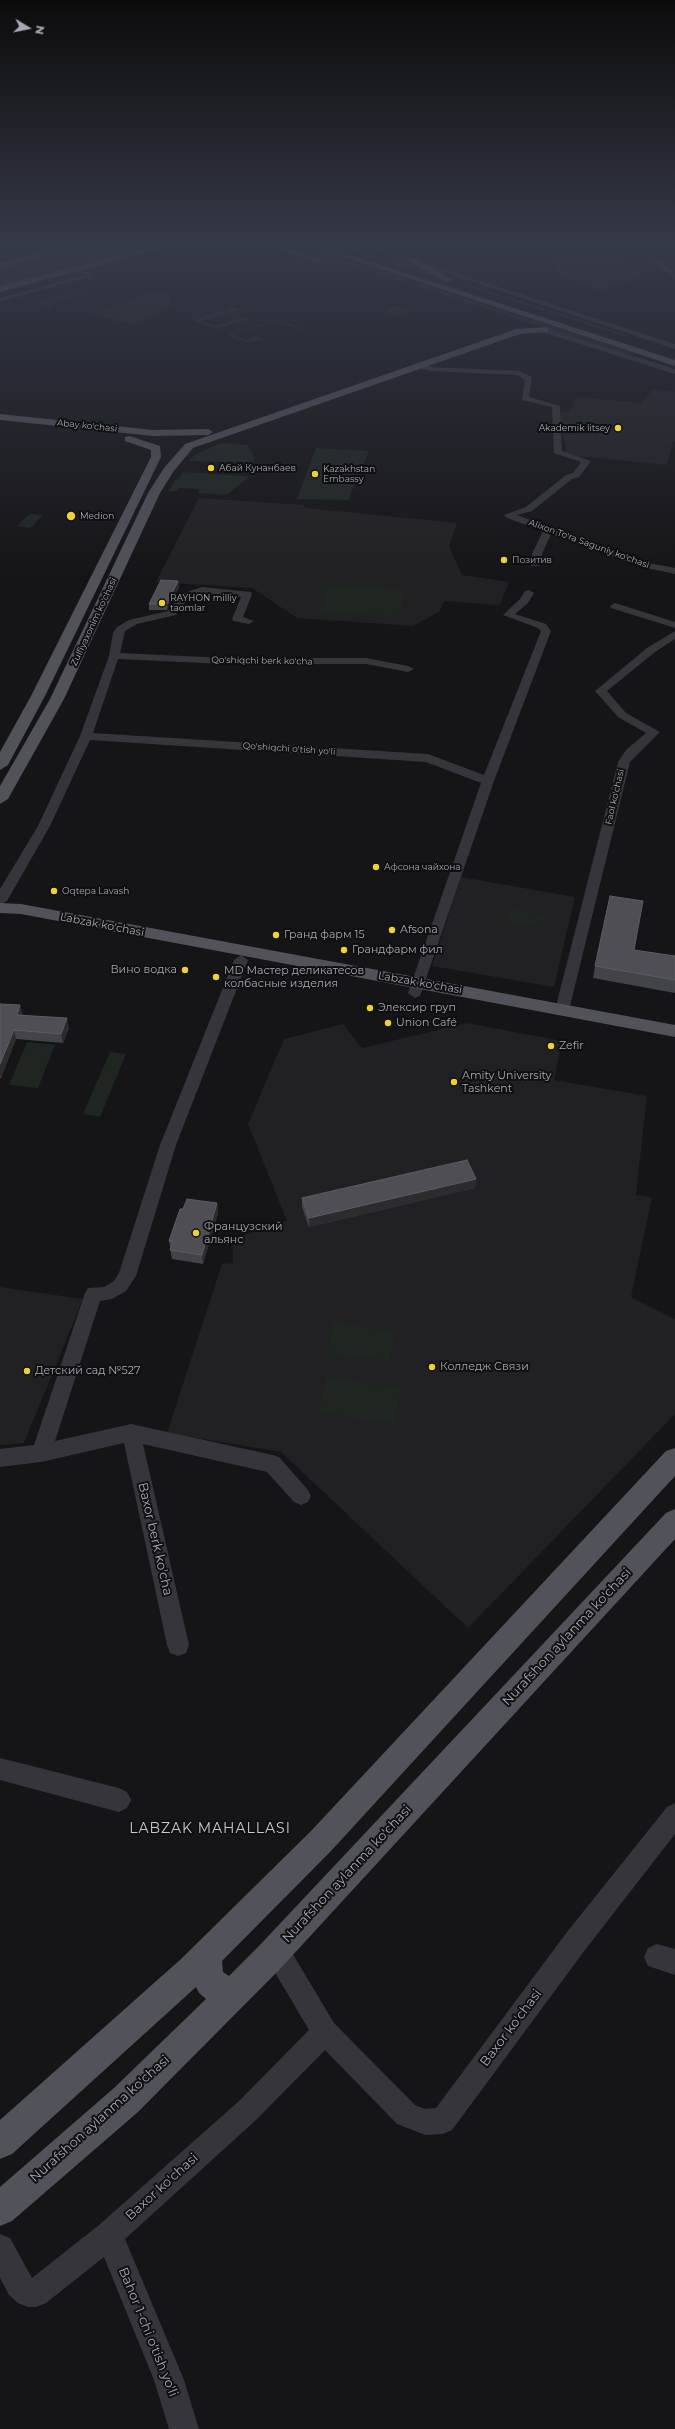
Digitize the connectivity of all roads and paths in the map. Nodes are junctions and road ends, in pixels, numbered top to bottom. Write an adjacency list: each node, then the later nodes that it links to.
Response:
1 (436, 356): 12 (main road)
2 (447, 356): 8 (main road, Abay ko'chasi)
3 (625, 356): 9 (street)
4 (635, 356): 6 (main road)
5 (653, 356): 6 (main road)
6 (664, 360): 7 (main road)
7 (675, 363)
8 (420, 366): 13 (main road, Abay ko'chasi); 15 (street, Alixon To'ra Saguniy ko'chasi)
9 (675, 372)
10 (0, 416): 12 (main road, Abay ko'chasi)
11 (0, 422): 14 (main road, Abay ko'chasi)
12 (173, 434): 13 (main road); 14 (main road, Zulfiyaxonim ko'chasi)
13 (189, 446): 14 (main road, Abay ko'chasi); 28 (main road, Zulfiyaxonim ko'chasi)
14 (156, 448): 26 (main road, Zulfiyaxonim ko'chasi)
15 (549, 529): 16 (street); 17 (street, Alixon To'ra Saguniy ko'chasi)
16 (535, 564)
17 (675, 571)
18 (529, 593): 27 (street)
19 (615, 606): 21 (street)
20 (249, 620): 23 (street)
21 (675, 625)
22 (675, 634): 34 (street, Faol ko'chasi)
23 (114, 656): 24 (street, Qo'shiqchi berk ko'cha); 25 (street)
24 (408, 670)
25 (86, 736): 27 (street, Qo'shiqchi o'tish yo'li); 29 (street)
26 (0, 765)
27 (488, 781): 33 (street)
28 (0, 799)
29 (0, 900)
30 (0, 908): 33 (main road, Labzak ko'chasi)
31 (0, 922): 32 (main road, Labzak ko'chasi)
32 (241, 960): 33 (main road, Labzak ko'chasi); 38 (street)
33 (417, 988): 34 (main road, Labzak ko'chasi); 36 (main road, Labzak ko'chasi)
34 (562, 1010): 35 (main road, Labzak ko'chasi)
35 (675, 1031)
36 (675, 1042)
37 (131, 1433): 38 (street); 41 (street); 43 (street, Baxor berk ko'cha)
38 (41, 1453): 39 (street)
39 (0, 1458)
40 (675, 1460): 48 (main road)
41 (301, 1496)
42 (675, 1521): 47 (main road, Nurafshon aylanma ko'chasi)
43 (178, 1645)
44 (0, 1769): 45 (street)
45 (119, 1800)
46 (675, 1815): 50 (street, Baxor ko'chasi)
47 (276, 1950): 49 (main road, Nurafshon aylanma ko'chasi); 50 (street, Baxor ko'chasi)
48 (208, 1954): 49 (main road); 51 (main road)
49 (234, 1993): 52 (main road, Nurafshon aylanma ko'chasi)
50 (326, 2032): 53 (street, Baxor ko'chasi)
51 (0, 2142)
52 (0, 2209)
53 (109, 2235): 54 (street, Baxor ko'chasi); 55 (street, Bahor 1-chi o'tish yo'li)
54 (0, 2248)
55 (184, 2429)

